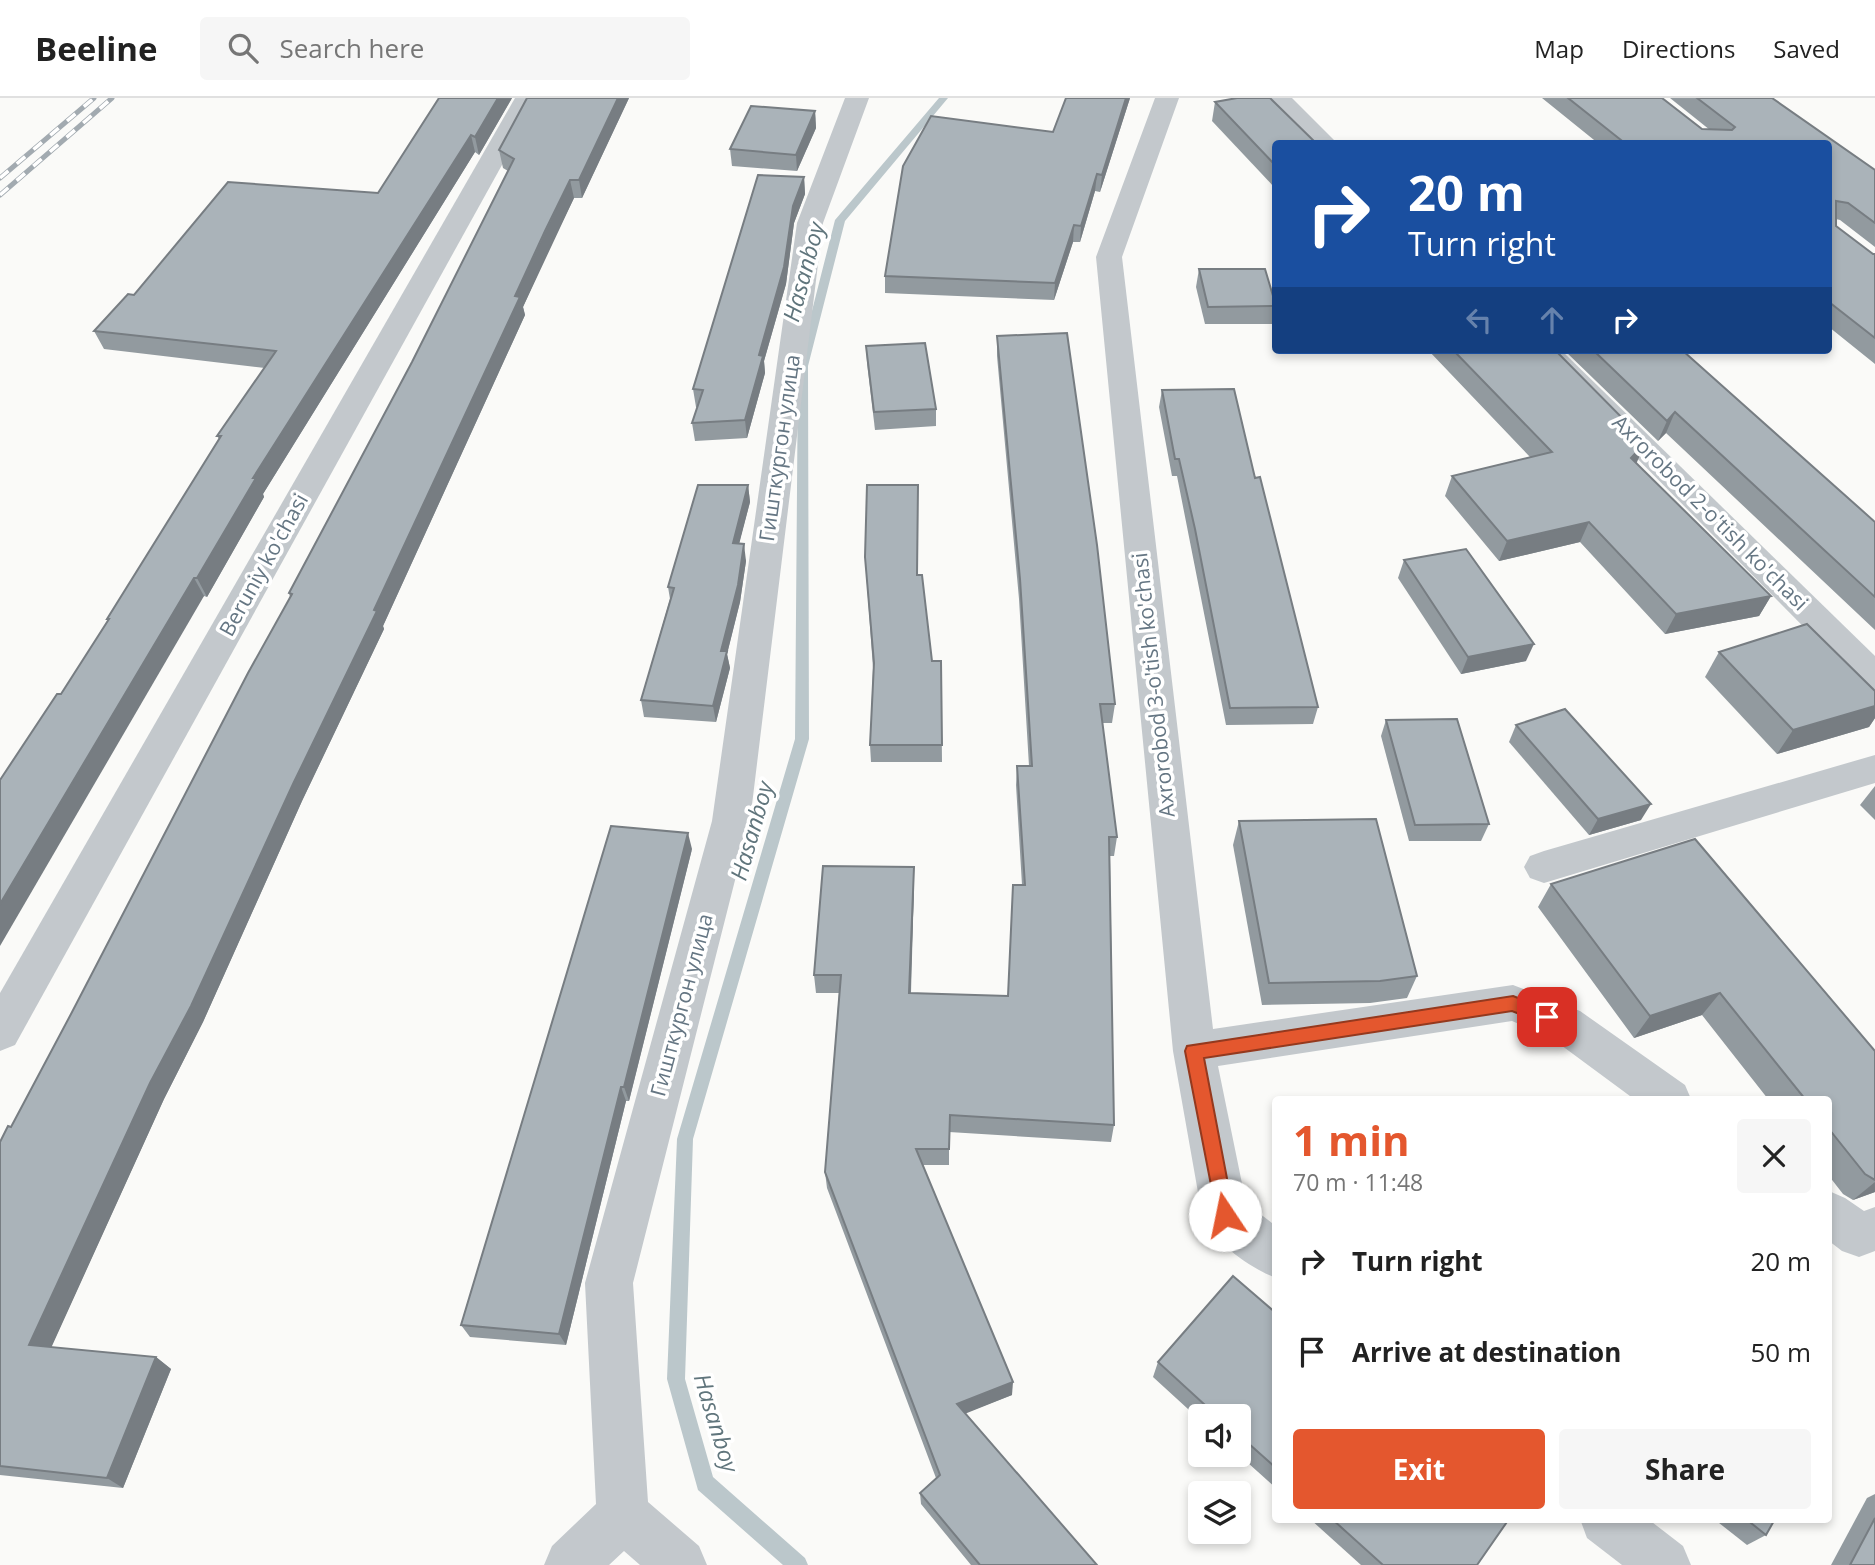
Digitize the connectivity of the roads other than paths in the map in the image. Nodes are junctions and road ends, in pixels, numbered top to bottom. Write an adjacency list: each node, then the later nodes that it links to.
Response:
1 (527, 98): 10 (street, Beruniy ko'chasi)
2 (858, 98): 16 (street, Гишткургон улица)
3 (1167, 98): 11 (street, Axrorobod 3-o'tish ko'chasi)
4 (1278, 98): 5 (street)
5 (1322, 140)
6 (1548, 354): 7 (street, Axrorobod 2-o'tish ko'chasi)
7 (1875, 677)
8 (1875, 769): 9 (street)
9 (1544, 867)
10 (0, 1032)
11 (1194, 1051): 12 (street); 15 (street, Axrorobod 3-o'tish ko'chasi)
12 (1665, 1096)
13 (1832, 1215): 14 (street)
14 (1875, 1229)
15 (1272, 1252)
16 (622, 1515): 18 (street); 19 (street)
17 (1611, 1523): 20 (street)
18 (571, 1565)
19 (680, 1565)
20 (1664, 1565)

